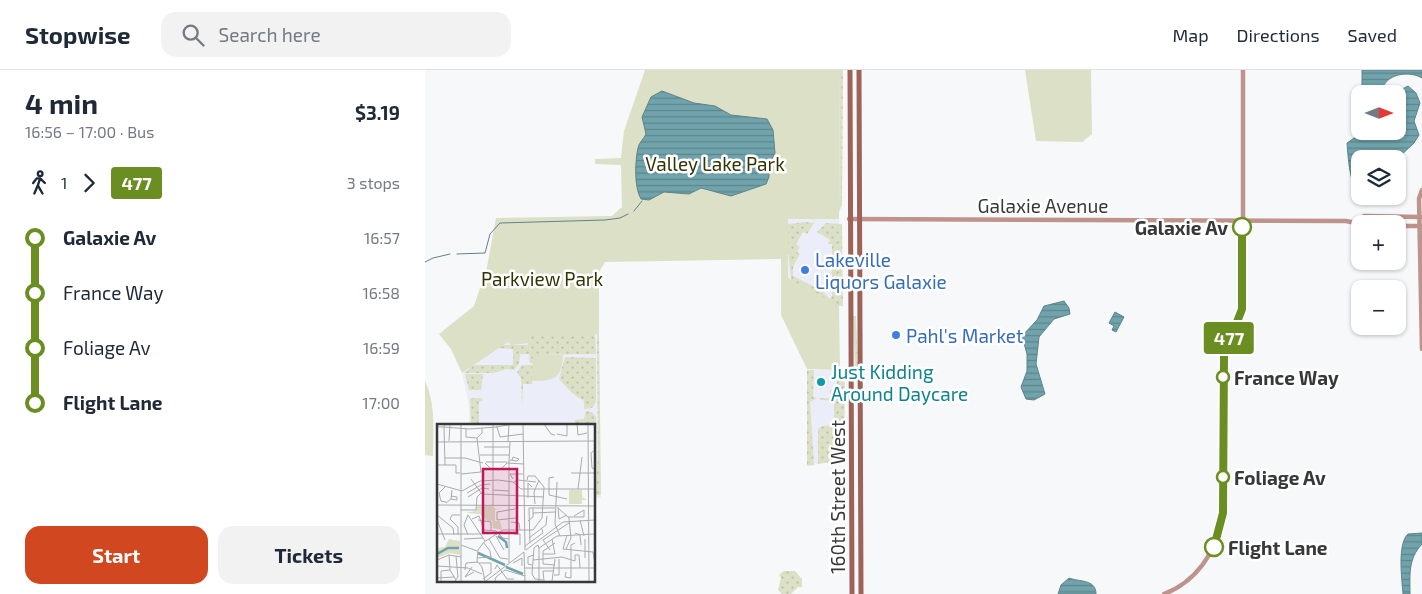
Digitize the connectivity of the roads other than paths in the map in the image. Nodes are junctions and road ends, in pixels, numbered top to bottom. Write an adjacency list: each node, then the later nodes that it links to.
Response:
1 (850, 70): 7 (main road, 160th Street West)
2 (859, 70): 8 (main road, 160th Street West)
3 (1243, 70): 9 (street)
4 (1422, 190): 6 (street)
5 (1406, 217): 6 (street, Galaxie Avenue)
6 (1421, 217): 12 (street)
7 (849, 218): 8 (street, Galaxie Avenue); 14 (main road, 160th Street West)
8 (859, 219): 9 (street, Galaxie Avenue); 15 (main road, 160th Street West)
9 (1242, 221): 10 (street, Galaxie Avenue); 16 (street)
10 (1351, 223)
11 (1406, 226): 12 (street)
12 (1421, 226): 13 (street)
13 (1422, 349)
14 (852, 594)
15 (861, 594)
16 (1164, 594)

